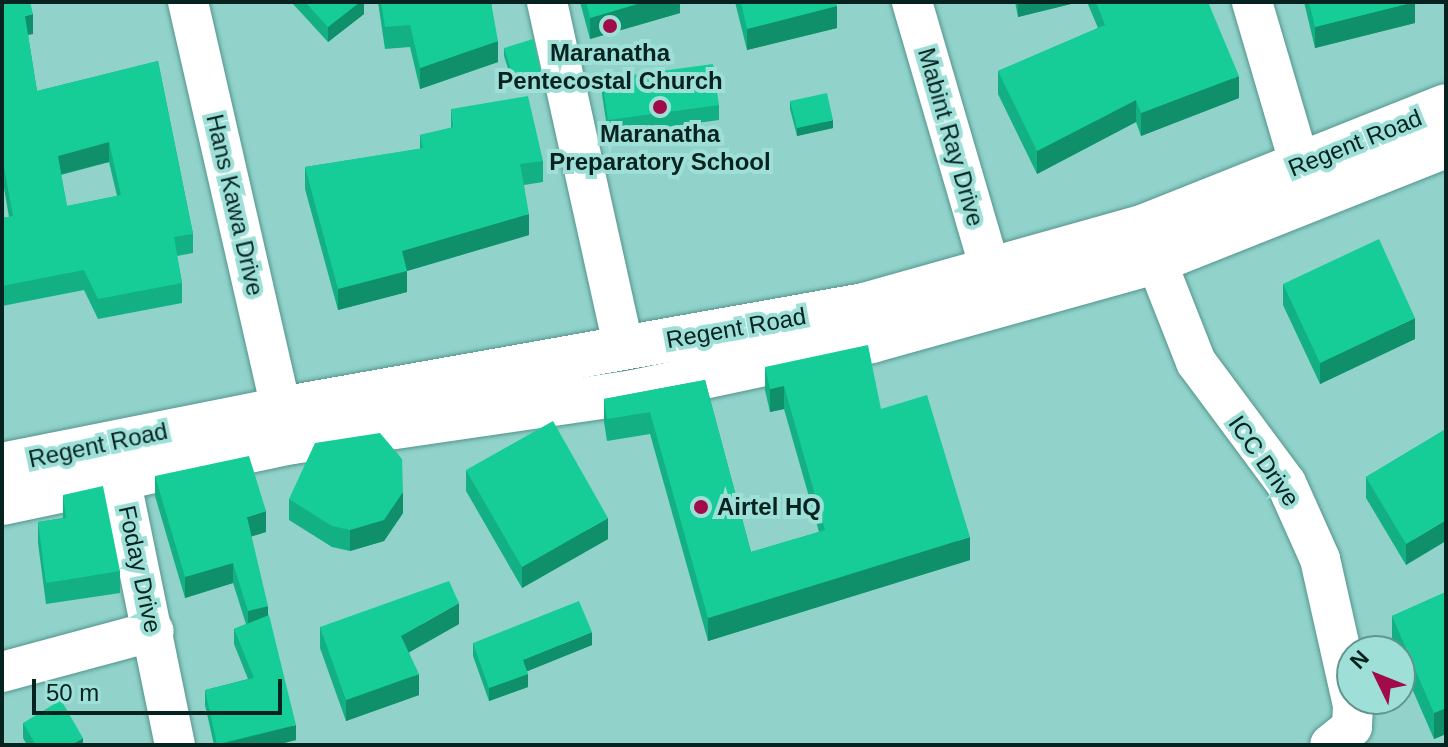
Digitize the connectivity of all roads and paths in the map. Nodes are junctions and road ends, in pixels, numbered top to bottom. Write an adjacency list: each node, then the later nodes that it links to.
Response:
1 (188, 2): 12 (street, Hans Kawa Drive)
2 (547, 2): 11 (street)
3 (912, 2): 9 (street, Mabint Ray Drive)
4 (1252, 2): 7 (street)
5 (1446, 106): 7 (main road, Regent Road)
6 (1446, 146): 8 (main road, Regent Road)
7 (1300, 165): 8 (main road, Regent Road)
8 (1148, 244): 9 (main road, Regent Road); 10 (main road, Regent Road); 19 (street, ICC Drive)
9 (991, 273): 10 (main road, Regent Road)
10 (830, 331): 11 (main road, Regent Road); 13 (main road, Regent Road)
11 (624, 349): 12 (main road, Regent Road)
12 (281, 409): 13 (main road, Regent Road)
13 (116, 460): 14 (main road, Regent Road); 15 (main road, Regent Road); 16 (street, Foday Drive)
14 (2, 465)
15 (2, 503)
16 (154, 631): 17 (street); 18 (street, Foday Drive)
17 (2, 672)
18 (175, 745)
19 (1330, 745)

